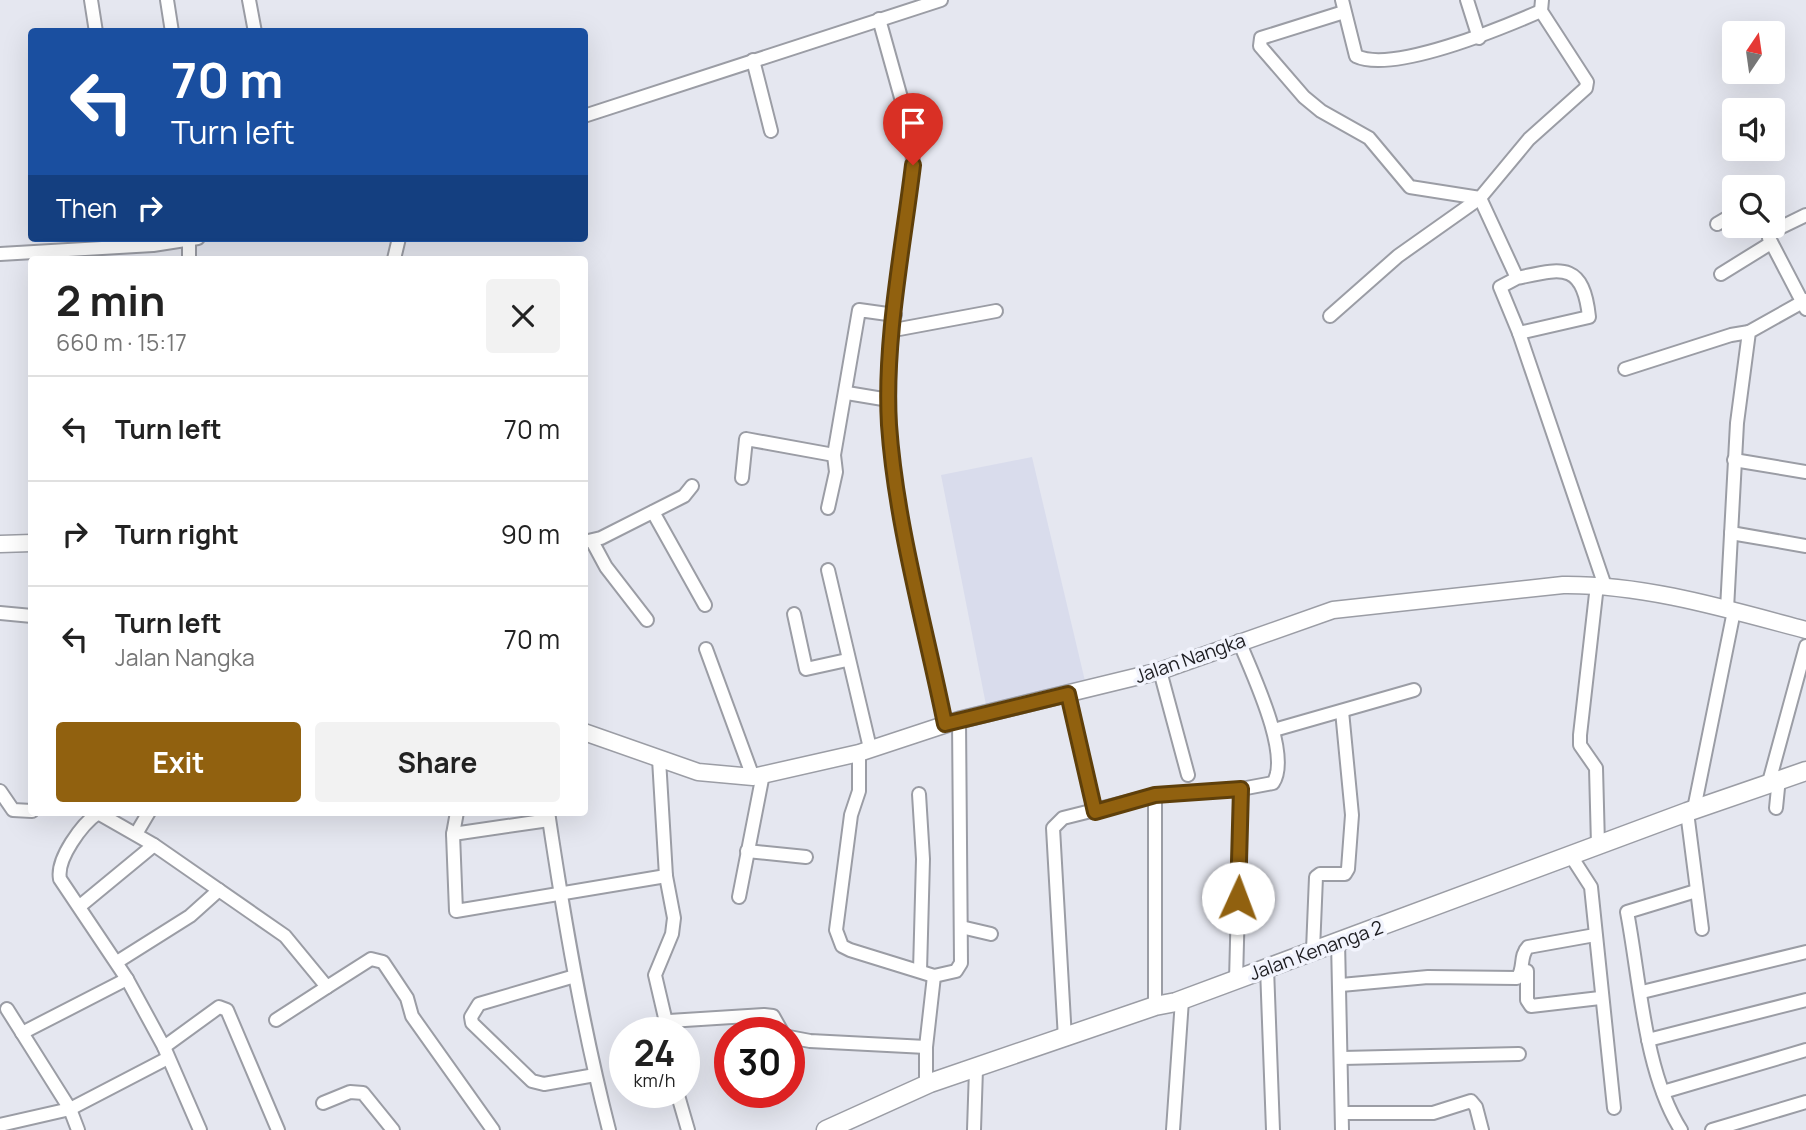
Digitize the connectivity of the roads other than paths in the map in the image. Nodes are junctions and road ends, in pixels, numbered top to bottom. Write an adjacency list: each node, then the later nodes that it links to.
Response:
1 (91, 0): 9 (street)
2 (167, 0): 10 (street)
3 (249, 0): 11 (street)
4 (941, 0): 8 (street)
5 (1467, 0): 12 (street)
6 (1542, 5): 12 (street); 16 (street)
7 (1343, 6): 12 (street); 16 (street)
8 (878, 19): 13 (street); 29 (street)
9 (95, 28)
10 (171, 28)
11 (254, 28)
12 (1479, 38)
13 (753, 60): 14 (street); 15 (street)
14 (588, 115)
15 (771, 131)
16 (1480, 198): 26 (street); 30 (street)
17 (1806, 215): 20 (street)
18 (1722, 221): 19 (street)
19 (1717, 224)
20 (1785, 226)
21 (1765, 238): 25 (street)
22 (1772, 238): 27 (street)
23 (154, 242): 24 (street)
24 (0, 254)
25 (1721, 274)
26 (1517, 278): 33 (street); 33 (street)
27 (1805, 303): 32 (street)
28 (996, 311): 31 (street)
29 (895, 315): 31 (street); 35 (street)
30 (1330, 316)
31 (894, 330): 36 (street)
32 (1749, 332): 34 (street); 38 (street)
33 (1519, 333): 50 (street)
34 (1625, 369)
35 (847, 393): 36 (street); 37 (street)
36 (888, 400): 66 (street)
37 (834, 455): 40 (street); 42 (street)
38 (1734, 460): 39 (street); 44 (street)
39 (1806, 472)
40 (742, 478)
41 (692, 486): 43 (street)
42 (828, 508)
43 (653, 512): 45 (street); 51 (street)
44 (1731, 533): 48 (street); 52 (street)
45 (588, 541): 56 (street)
46 (28, 542): 47 (street)
47 (0, 544)
48 (1806, 546)
49 (828, 570): 61 (street)
50 (1601, 585): 52 (street, Jalan Nangka); 58 (street, Jalan Nangka); 91 (street)
51 (705, 605)
52 (1730, 610): 57 (street, Jalan Nangka); 80 (street)
53 (0, 613): 55 (street)
54 (794, 614): 61 (street)
55 (28, 616)
56 (647, 620)
57 (1806, 629)
58 (1239, 641): 62 (street, Jalan Nangka); 67 (street)
59 (1806, 646): 74 (street)
60 (706, 649): 73 (street)
61 (847, 660): 69 (street)
62 (1160, 671): 64 (street, Jalan Nangka); 72 (street)
63 (1414, 690): 65 (street)
64 (1068, 694): 66 (street, Jalan Nangka); 82 (street)
65 (1342, 711): 67 (street); 106 (street)
66 (952, 722): 69 (street, Jalan Nangka); 101 (street)
67 (1274, 730): 75 (street)
68 (588, 733): 70 (street, Jalan Nangka)
69 (864, 750): 73 (street, Jalan Nangka); 110 (street)
70 (659, 759): 73 (street, Jalan Nangka); 95 (street)
71 (1806, 771): 74 (main road, Jalan Kenanga 2)
72 (1188, 775)
73 (758, 776): 92 (street)
74 (1774, 780): 79 (street); 80 (main road, Jalan Kenanga 2)
75 (1241, 789): 78 (street); 115 (street)
76 (0, 791): 81 (street)
77 (919, 794): 110 (street)
78 (1155, 795): 82 (street); 122 (street)
79 (1776, 808)
80 (1691, 810): 91 (main road, Jalan Kenanga 2); 97 (street)
81 (28, 811)
82 (1095, 812): 129 (street)
83 (93, 816): 100 (street)
84 (103, 816): 88 (street)
85 (147, 816): 88 (street)
86 (456, 816): 89 (street)
87 (548, 816): 89 (street); 98 (street)
88 (136, 834): 90 (street)
89 (453, 834): 98 (street)
90 (154, 845): 96 (street); 100 (street)
91 (1598, 845): 93 (main road, Jalan Kenanga 2)
92 (747, 851): 94 (street); 99 (street)
93 (1571, 856): 104 (street); 105 (main road, Jalan Kenanga 2)
94 (806, 857)
95 (666, 876): 98 (street); 124 (street)
96 (219, 890): 108 (street); 117 (street)
97 (1696, 891): 102 (street); 118 (street)
98 (559, 895): 112 (street)
99 (739, 897)
100 (80, 906): 108 (street)
101 (961, 927): 103 (street); 113 (street)
102 (1702, 929)
103 (991, 934)
104 (1595, 934): 116 (street); 119 (street)
105 (1338, 941): 106 (main road, Jalan Kenanga 2); 116 (street)
106 (1313, 950): 109 (main road, Jalan Kenanga 2)
107 (1806, 952): 118 (street)
108 (117, 962): 114 (street)
109 (1268, 968): 115 (main road, Jalan Kenanga 2); 158 (street)
110 (920, 971): 113 (street)
111 (1527, 971): 119 (street)
112 (575, 976): 138 (street); 138 (street)
113 (934, 976): 132 (street)
114 (127, 978): 128 (street); 134 (street)
115 (1236, 979): 120 (main road, Jalan Kenanga 2)
116 (1341, 985): 136 (street)
117 (327, 987): 127 (street); 152 (street)
118 (1642, 992): 131 (street)
119 (1600, 998): 144 (street)
120 (1182, 1000): 122 (main road, Jalan Kenanga 2); 157 (street)
121 (1806, 1000): 131 (street)
122 (1155, 1006): 129 (main road, Jalan Kenanga 2)
123 (7, 1009): 128 (street)
124 (664, 1017)
125 (752, 1017): 126 (street)
126 (774, 1017)
127 (276, 1020)
128 (22, 1033): 145 (street)
129 (1065, 1039): 137 (main road, Jalan Kenanga 2)
130 (805, 1040): 132 (street)
131 (1648, 1040): 140 (street)
132 (926, 1048): 139 (street)
133 (1806, 1050): 140 (street)
134 (166, 1052): 145 (street); 149 (street); 150 (street)
135 (1519, 1054): 136 (street)
136 (1342, 1058): 146 (street)
137 (976, 1069): 139 (main road, Jalan Kenanga 2); 156 (street)
138 (595, 1075): 153 (street)
139 (926, 1085): 155 (main road, Jalan Kenanga 2)
140 (1663, 1092): 161 (street)
141 (1806, 1101): 162 (street)
142 (323, 1103): 151 (street)
143 (682, 1108): 154 (street)
144 (1614, 1108)
145 (70, 1109): 147 (street); 148 (street)
146 (1342, 1112): 159 (street); 160 (street)
147 (0, 1125)
148 (78, 1130)
149 (200, 1130)
150 (278, 1130)
151 (393, 1130)
152 (493, 1130)
153 (609, 1130)
154 (688, 1130)
155 (826, 1130)
156 (974, 1130)
157 (1173, 1130)
158 (1273, 1130)
159 (1342, 1130)
160 (1482, 1130)
161 (1681, 1130)
162 (1712, 1130)

